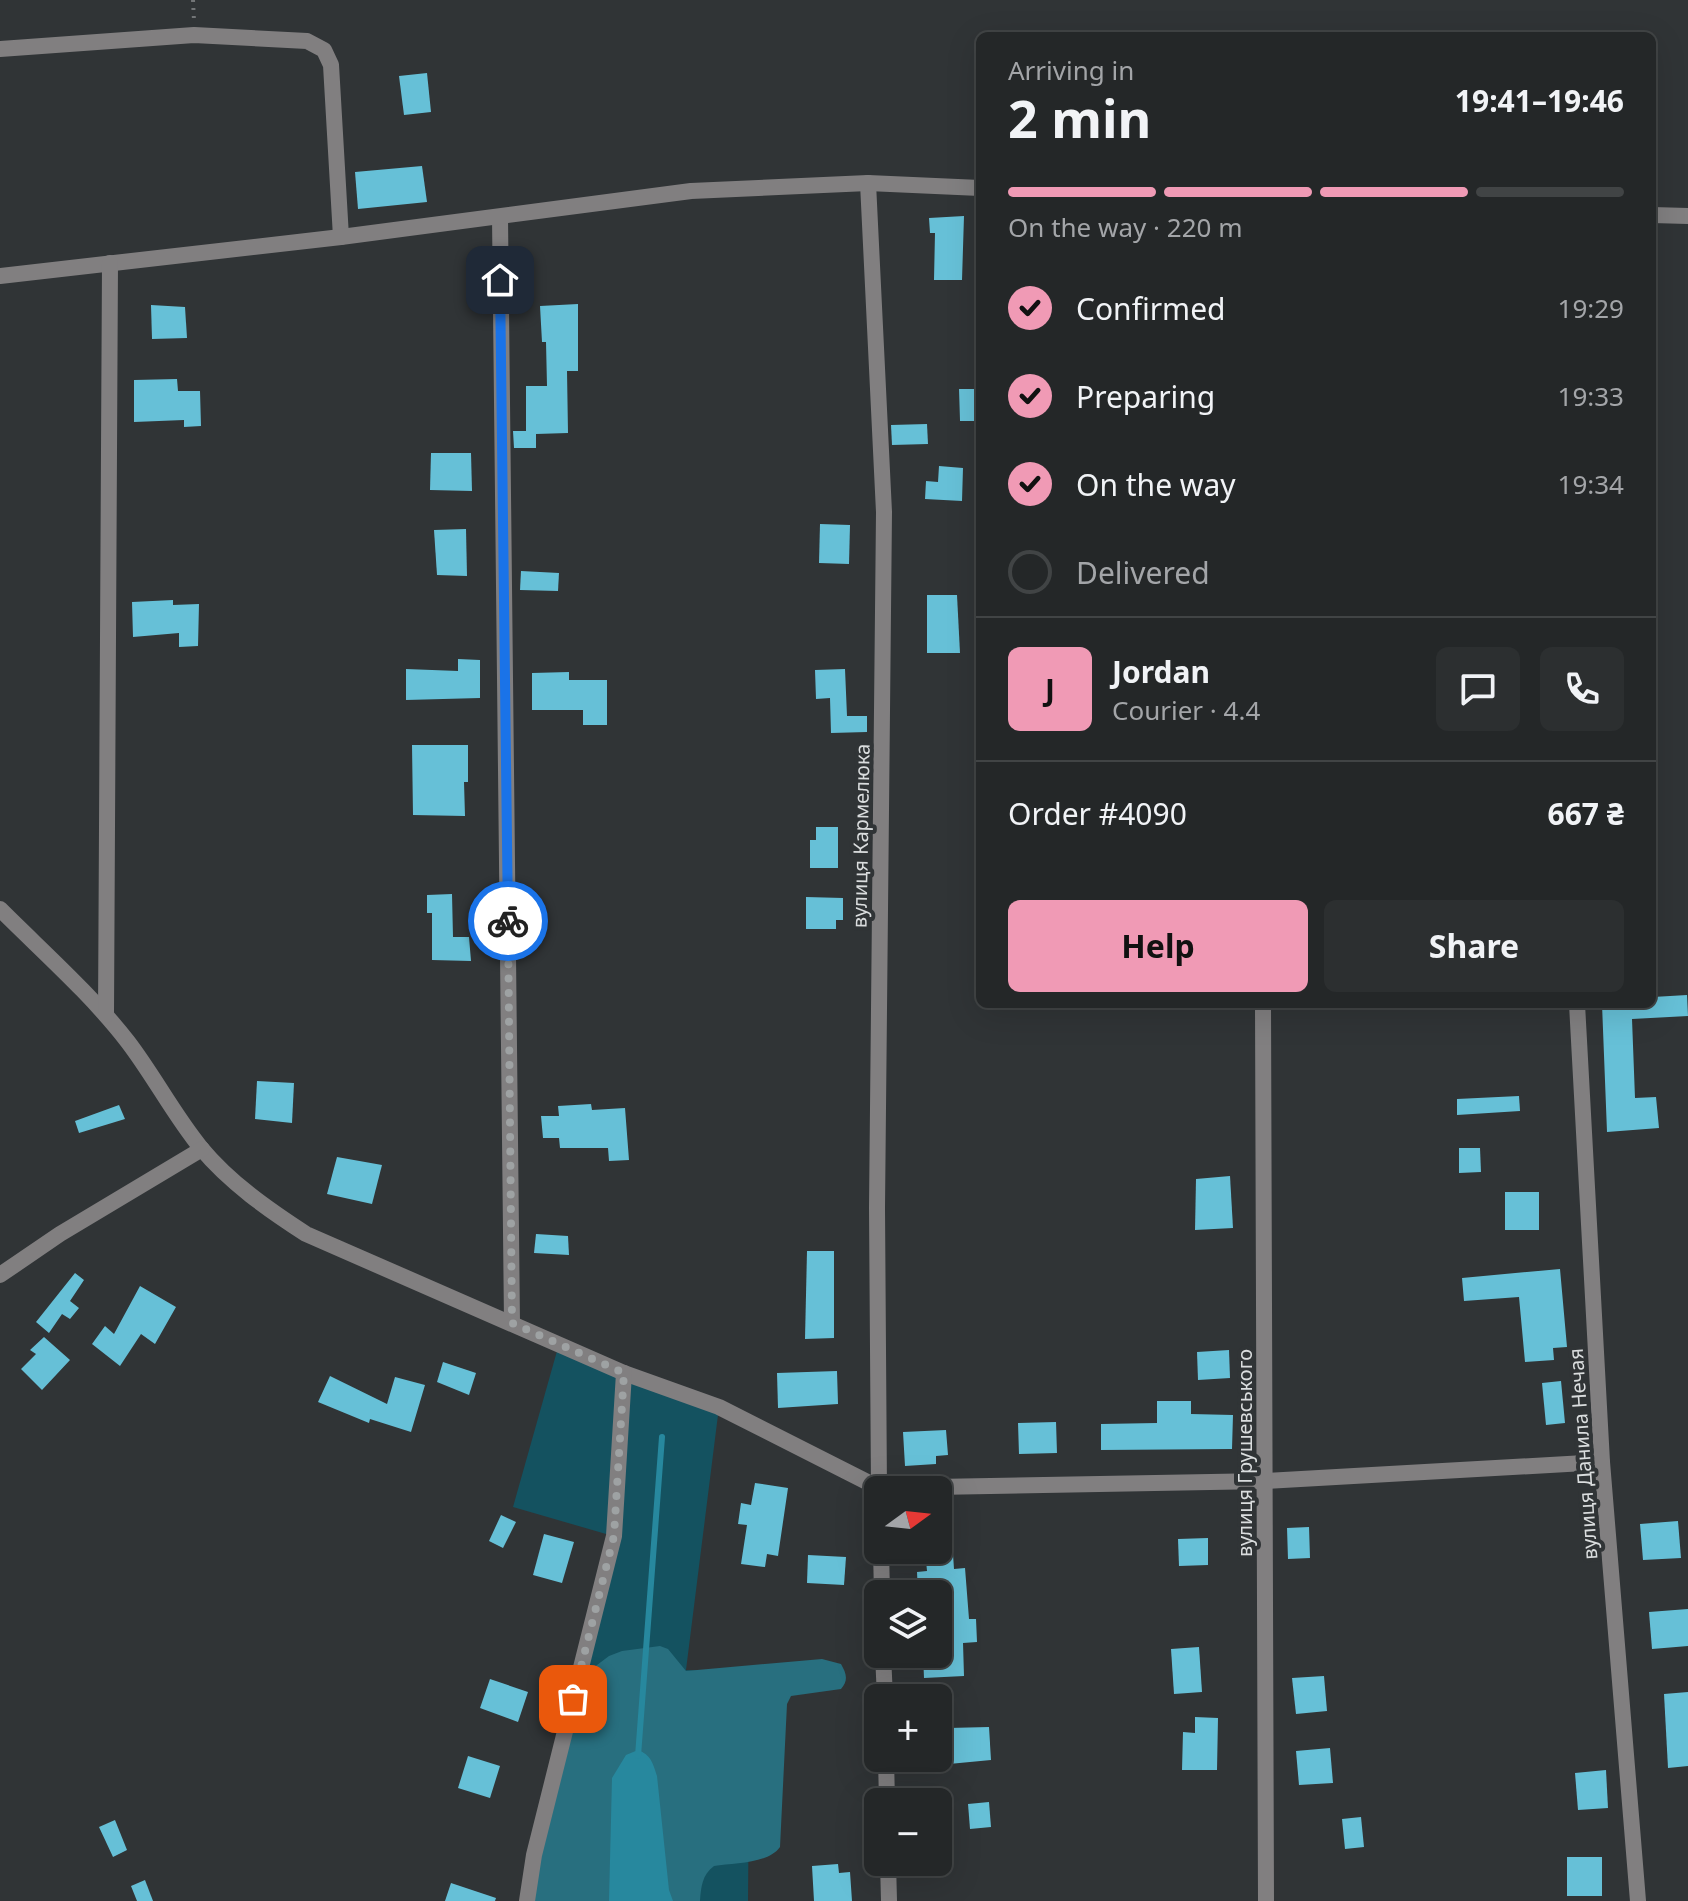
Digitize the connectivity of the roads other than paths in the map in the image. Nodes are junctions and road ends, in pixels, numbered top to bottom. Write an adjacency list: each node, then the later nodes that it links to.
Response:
1 (0, 49): 7 (street)
2 (868, 183): 3 (street); 6 (street); 19 (street, вулиця Кармелюка)
3 (976, 188)
4 (1656, 215): 5 (street)
5 (1688, 216)
6 (500, 217): 7 (street); 16 (street)
7 (341, 237): 8 (street)
8 (110, 263): 9 (street); 13 (street)
9 (0, 276)
10 (0, 909): 13 (street)
11 (1263, 1008): 21 (street, вулиця Грушевського)
12 (1577, 1008): 18 (street, вулиця Данила Нечая)
13 (106, 1015): 14 (street)
14 (202, 1149): 15 (street); 16 (street)
15 (0, 1275)
16 (512, 1323): 17 (street)
17 (624, 1373): 20 (street); 24 (street)
18 (1602, 1462): 21 (street); 27 (street, вулиця Данила Нечая)
19 (879, 1476)
20 (864, 1481)
21 (1266, 1481): 22 (street); 26 (street, вулиця Грушевського)
22 (952, 1487)
23 (888, 1876): 25 (street)
24 (527, 1901)
25 (889, 1901)
26 (1266, 1901)
27 (1638, 1901)

